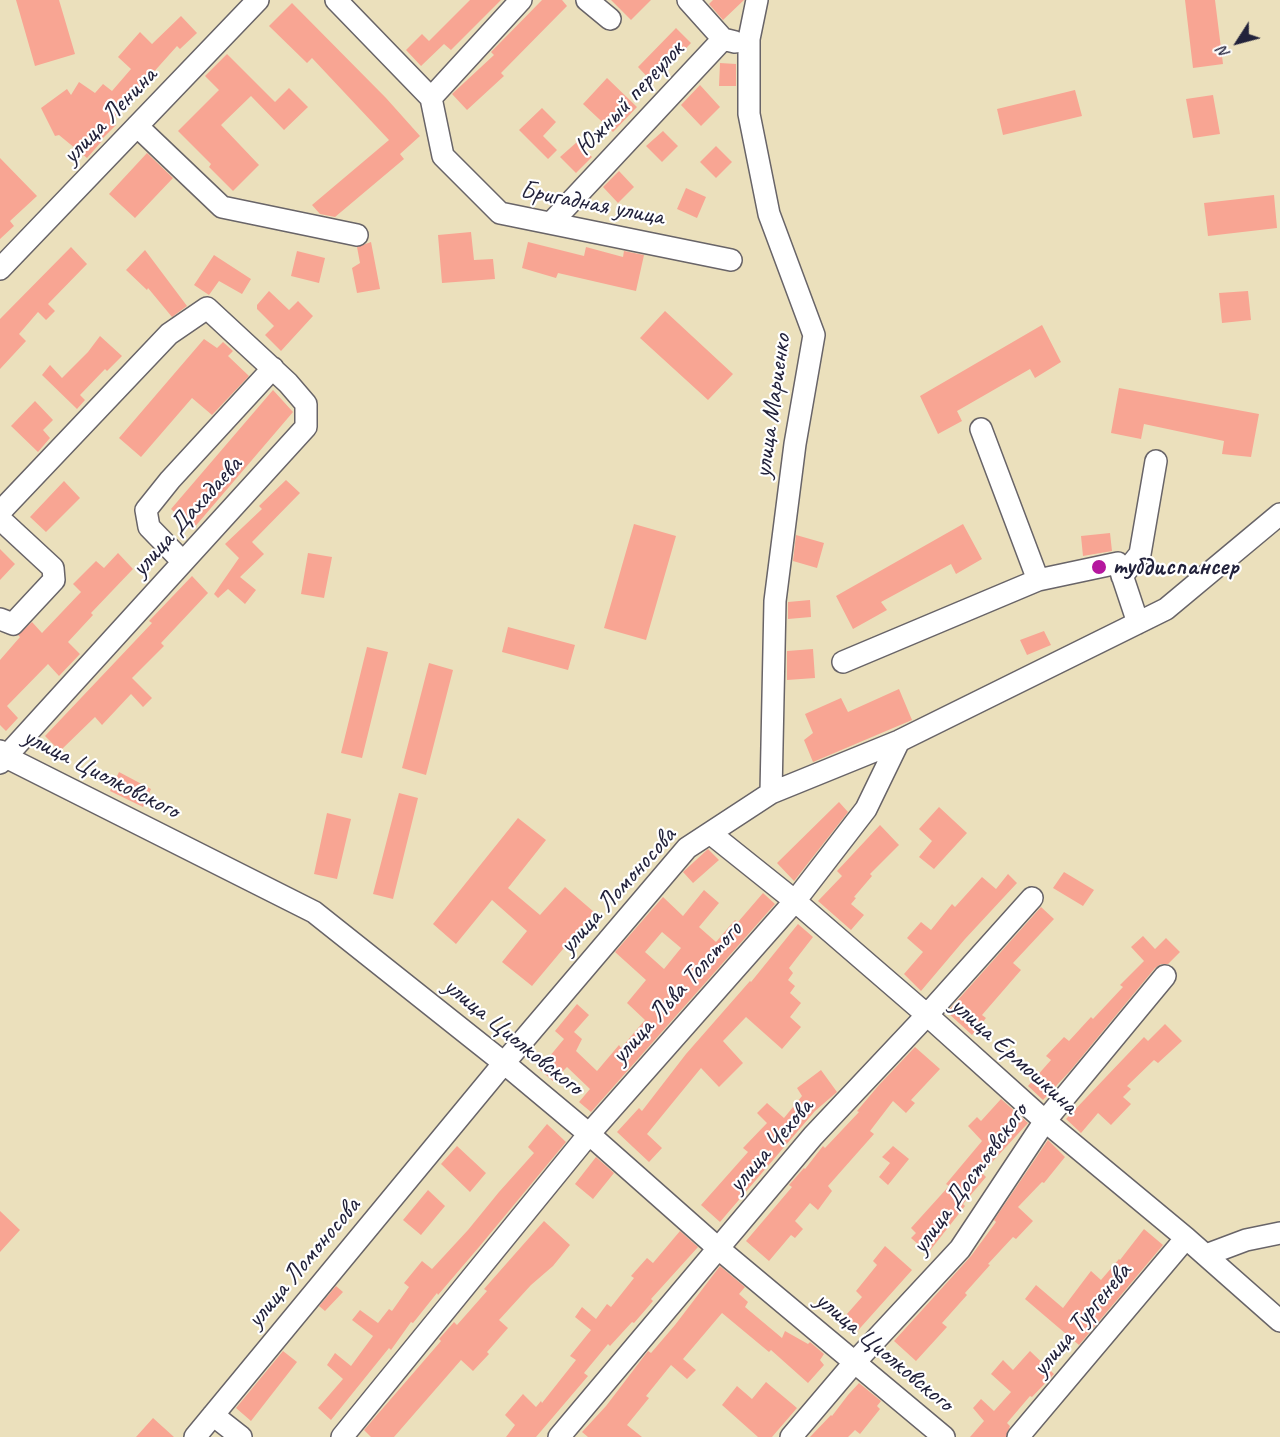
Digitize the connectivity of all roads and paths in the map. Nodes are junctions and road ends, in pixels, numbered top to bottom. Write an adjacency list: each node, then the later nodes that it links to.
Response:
1 (336, 0): 10 (street)
2 (520, 0): 10 (street)
3 (587, 0): 7 (street)
4 (688, 0): 8 (street)
5 (757, 0): 9 (street, улица Мариенко)
6 (245, 5): 11 (street, улица Ленина)
7 (610, 19)
8 (723, 39): 9 (street); 12 (street, Южный переулок)
9 (751, 46): 30 (street, улица Мариенко)
10 (431, 98): 12 (street, Бригадная улица)
11 (137, 126): 13 (street); 15 (street, улица Ленина)
12 (551, 223): 14 (street, Бригадная улица)
13 (357, 235)
14 (731, 260)
15 (0, 269)
16 (273, 368): 19 (street, улица Дахадаева); 22 (street, улица Дахадаева); 22 (street)
17 (981, 429): 24 (street)
18 (1156, 460): 23 (street)
19 (0, 512)
20 (1280, 514): 26 (street, улица Ломоносова)
21 (0, 519): 25 (street)
22 (183, 562): 29 (street, улица Дахадаева)
23 (1122, 576): 24 (street); 26 (street)
24 (1038, 580): 27 (street)
25 (0, 619)
26 (1138, 623): 28 (street, улица Ломоносова)
27 (843, 662)
28 (899, 741): 30 (street, улица Ломоносова); 33 (street, улица Льва Толстого)
29 (2, 757): 36 (street, улица Циолковского)
30 (771, 793): 31 (street, улица Ломоносова)
31 (710, 833): 33 (street, улица Ермошкина); 36 (street, улица Ломоносова)
32 (1032, 898): 35 (street, улица Чехова)
33 (795, 901): 35 (street, улица Ермошкина); 38 (street, улица Льва Толстого)
34 (1165, 976): 37 (street, улица Достоевского)
35 (927, 1016): 37 (street, улица Ермошкина); 41 (street, улица Чехова)
36 (504, 1063): 38 (street, улица Циолковского); 45 (street, улица Ломоносова)
37 (1045, 1121): 40 (street, улица Ермошкина); 44 (street, улица Достоевского)
38 (589, 1134): 41 (street, улица Циолковского); 48 (street, улица Льва Толстого)
39 (1280, 1233): 42 (street)
40 (1186, 1238): 42 (street, улица Ермошкина); 52 (street, улица Тургенева)
41 (719, 1249): 44 (street, улица Циолковского); 49 (street, улица Чехова)
42 (1206, 1255): 43 (street, улица Ермошкина)
43 (1280, 1321)
44 (854, 1363): 50 (street, улица Достоевского); 51 (street, улица Циолковского)
45 (213, 1415): 46 (street, улица Ломоносова); 47 (street)
46 (195, 1437)
47 (241, 1437)
48 (342, 1437)
49 (559, 1437)
50 (791, 1437)
51 (944, 1437)
52 (1018, 1437)

